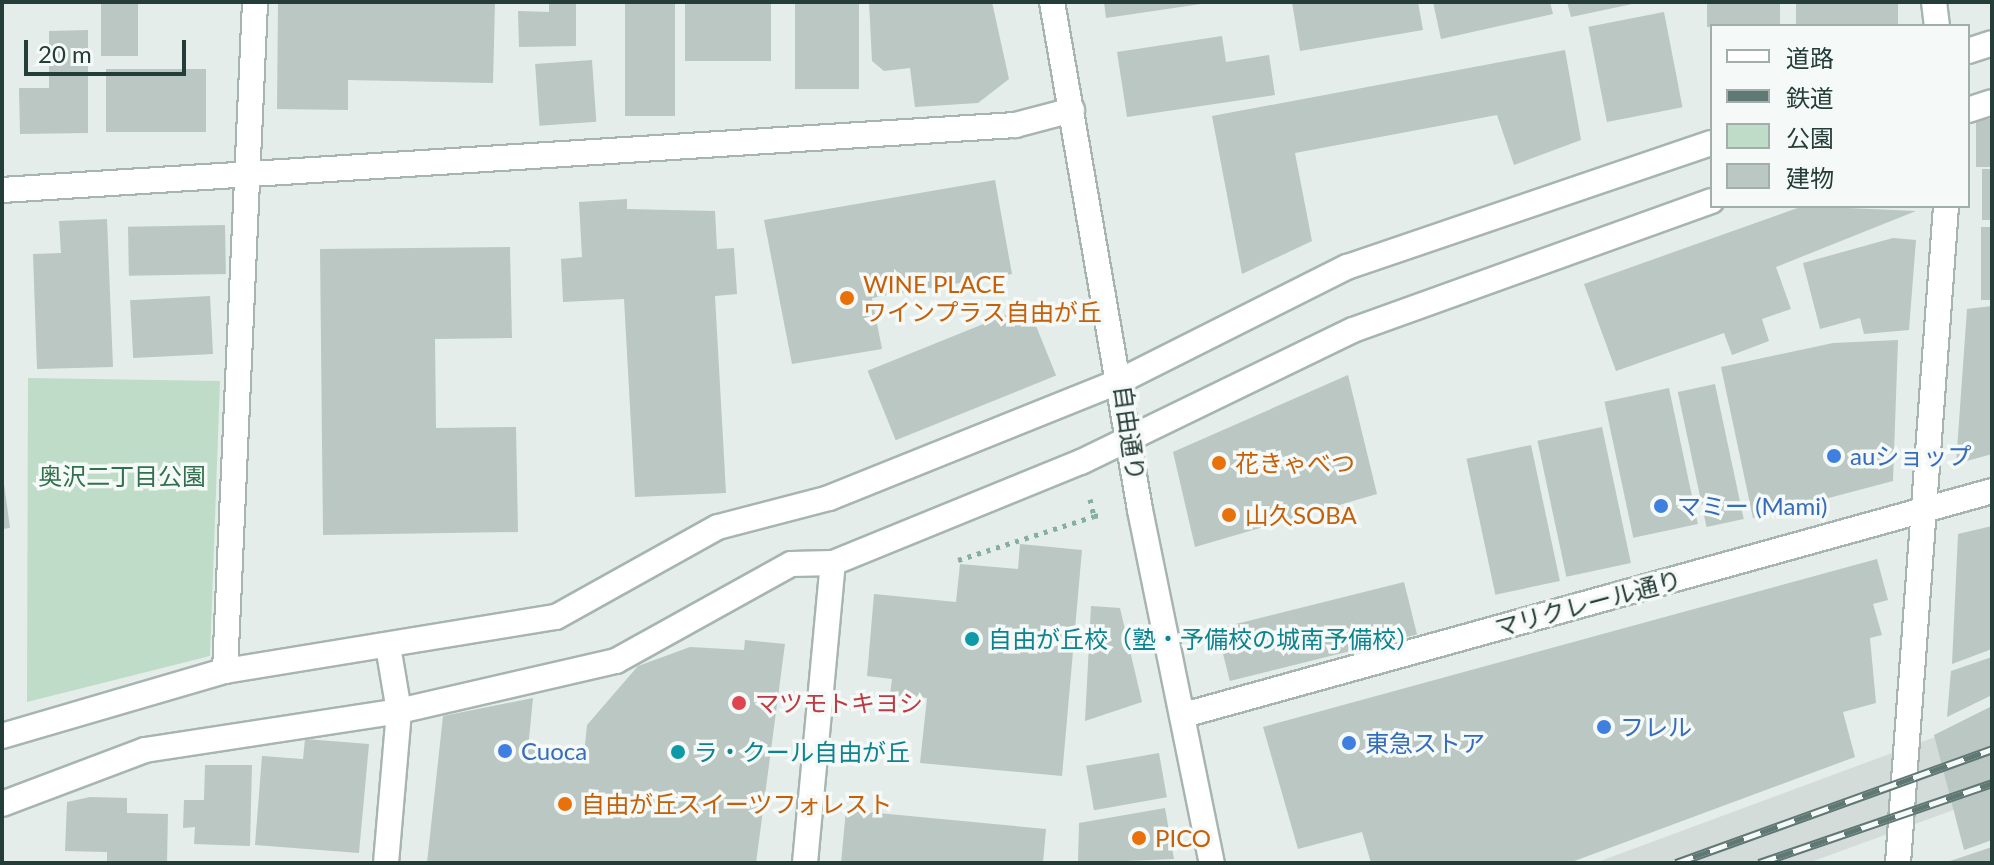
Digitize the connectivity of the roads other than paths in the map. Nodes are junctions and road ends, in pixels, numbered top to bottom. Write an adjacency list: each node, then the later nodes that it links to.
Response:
1 (255, 2): 11 (street)
2 (1052, 2): 9 (street, 自由通り)
3 (1934, 2): 4 (street)
4 (1937, 24)
5 (1992, 43): 6 (street)
6 (1970, 50)
7 (1992, 102): 8 (street)
8 (1970, 109)
9 (1072, 110): 11 (street); 15 (street, 自由通り)
10 (1710, 144): 15 (street)
11 (249, 173): 12 (street); 21 (street)
12 (2, 190)
13 (1710, 202): 16 (street)
14 (1946, 208): 18 (street)
15 (1122, 380): 16 (street, 自由通り); 20 (street)
16 (1133, 434): 19 (street); 23 (street, 自由通り)
17 (1992, 491): 18 (street, マリクレール通り)
18 (1927, 509): 23 (street, マリクレール通り); 26 (street)
19 (833, 563): 22 (street); 28 (street)
20 (388, 646): 21 (street); 22 (street)
21 (225, 671): 24 (street)
22 (399, 711): 25 (street); 27 (street)
23 (1184, 715): 29 (street, 自由通り)
24 (2, 736)
25 (2, 804)
26 (1892, 861)
27 (386, 863)
28 (805, 863)
29 (1212, 863)

